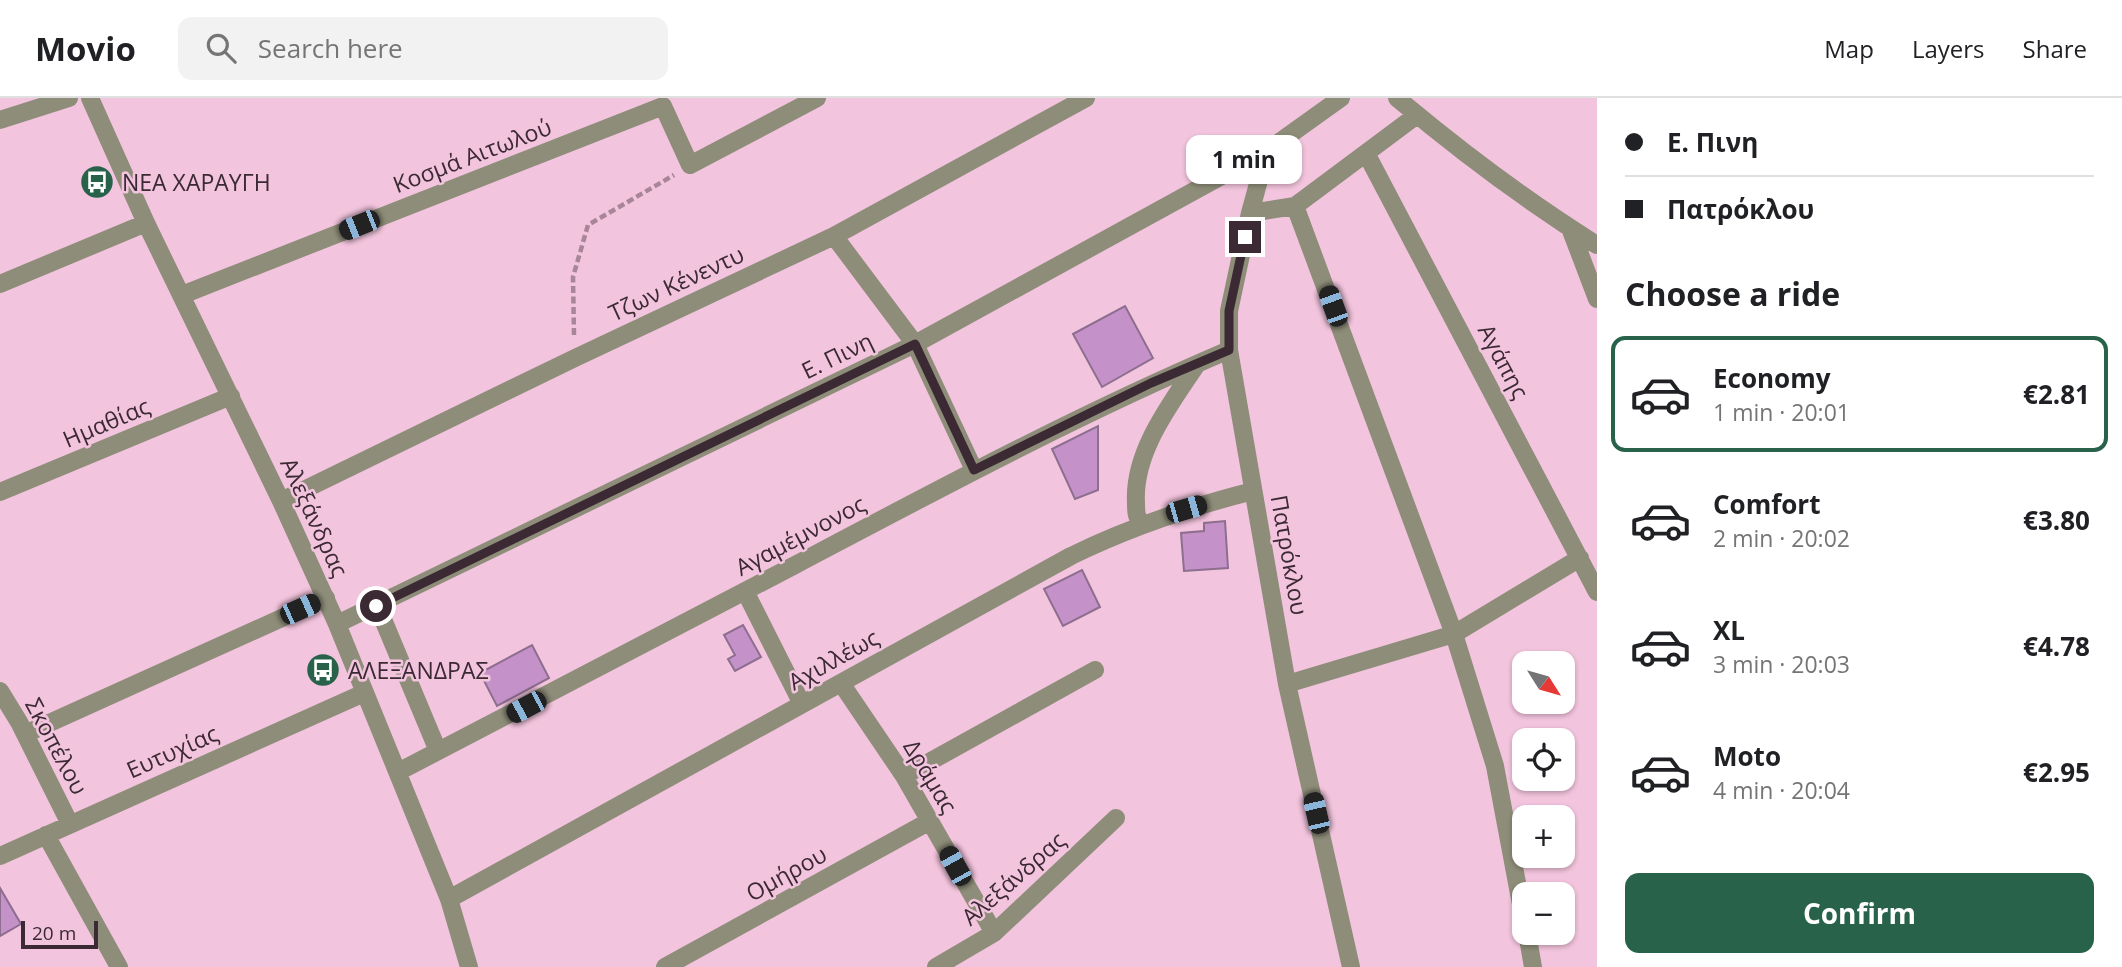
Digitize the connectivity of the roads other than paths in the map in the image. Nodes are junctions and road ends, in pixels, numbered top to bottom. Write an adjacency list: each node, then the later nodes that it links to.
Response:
1 (69, 98): 8 (street)
2 (90, 98): 13 (street, Αλεξάνδρας)
3 (817, 98): 18 (street, Κοσμά Αιτωλού)
4 (1086, 98): 15 (street, Τζων Κένεντυ)
5 (1341, 98): 9 (street, Ε. Πινη)
6 (1397, 98): 7 (street)
7 (1417, 115): 10 (street); 14 (street)
8 (0, 120)
9 (1267, 150): 12 (street, Πατρόκλου); 20 (street, Ε. Πινη)
10 (1366, 153): 11 (street); 29 (street, Αγάπης)
11 (1295, 206): 12 (street); 35 (street)
12 (1250, 213): 21 (street, Πατρόκλου)
13 (146, 223): 17 (street); 18 (street, Αλεξάνδρας)
14 (1570, 228): 16 (street); 19 (street)
15 (834, 236): 20 (street); 27 (street, Τζων Κένεντυ)
16 (1597, 245)
17 (0, 284)
18 (183, 295): 23 (street, Αλεξάνδρας)
19 (1597, 299)
20 (915, 344): 24 (street); 33 (street, Ε. Πινη)
21 (1229, 350): 22 (street, Αγαμέμνονος); 25 (street, Πατρόκλου)
22 (1197, 363): 24 (street, Αγαμέμνονος); 28 (street)
23 (231, 396): 26 (street, Ημαθίας); 27 (street, Αλεξάνδρας)
24 (974, 470): 30 (street, Αγαμέμνονος)
25 (1253, 491): 28 (street, Αχιλλέως); 38 (street, Πατρόκλου)
26 (0, 492)
27 (281, 501): 32 (street, Αλεξάνδρας)
28 (1142, 524): 37 (street, Αχιλλέως)
29 (1580, 558): 31 (street, Αγάπης); 35 (street)
30 (745, 591): 41 (street); 43 (street, Αγαμέμνονος)
31 (1597, 592)
32 (326, 598): 34 (street, Αλεξάνδρας); 42 (street)
33 (376, 606): 34 (street, Ε. Πινη); 43 (street)
34 (337, 624): 40 (street, Αλεξάνδρας)
35 (1454, 634): 38 (street); 51 (street)
36 (1095, 670): 45 (street)
37 (841, 683): 41 (street, Αχιλλέως); 45 (street, Δράμας)
38 (1287, 684): 59 (street, Πατρόκλου)
39 (0, 691): 42 (street, Σκοπέλου)
40 (364, 693): 44 (street, Αλεξάνδρας); 48 (street, Ευτυχίας)
41 (802, 704): 52 (street, Αχιλλέως)
42 (25, 734): 48 (street, Σκοπέλου)
43 (438, 751): 44 (street, Αγαμέμνονος)
44 (398, 772): 52 (street, Αλεξάνδρας)
45 (904, 776): 47 (street, Δράμας)
46 (1116, 818): 53 (street, Αλεξάνδρας)
47 (930, 821): 53 (street, Δράμας); 57 (street, Ομήρου)
48 (70, 824): 49 (street, Ευτυχίας)
49 (46, 835): 50 (street, Ευτυχίας); 55 (street)
50 (0, 856)
51 (1517, 882)
52 (449, 899): 56 (street, Αλεξάνδρας)
53 (994, 933): 58 (street, Αλεξάνδρας)
54 (1529, 945): 60 (street)
55 (119, 967)
56 (469, 967)
57 (665, 967)
58 (936, 967)
59 (1351, 967)
60 (1533, 967)

